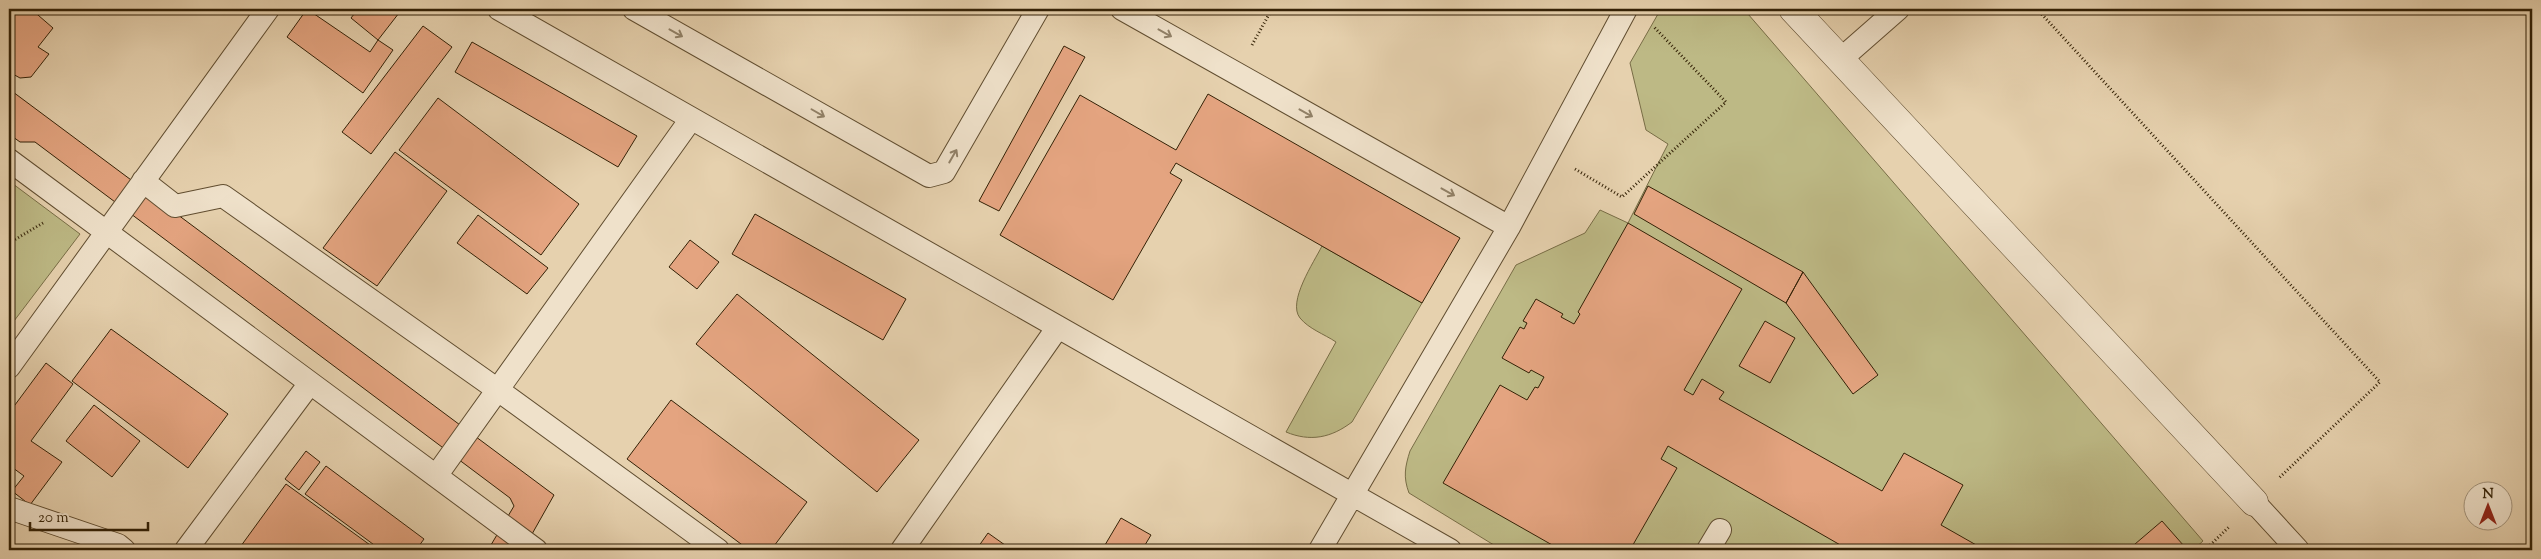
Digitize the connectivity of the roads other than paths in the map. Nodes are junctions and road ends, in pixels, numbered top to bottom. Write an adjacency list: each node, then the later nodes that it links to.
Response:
1 (268, 9): 12 (lane)
2 (499, 9): 10 (lane)
3 (634, 9): 4 (lane, one-way to 4)
4 (1038, 9)
5 (1122, 9): 13 (lane, one-way to 13)
6 (1626, 9): 13 (lane)
7 (1793, 9): 9 (street)
8 (1898, 9): 9 (lane)
9 (1841, 59): 21 (street)
10 (691, 119): 15 (lane); 18 (lane)
11 (9, 160): 14 (lane)
12 (143, 181): 14 (lane); 18 (lane)
13 (1509, 226): 20 (lane)
14 (106, 232): 16 (lane); 17 (lane)
15 (1058, 327): 20 (lane); 28 (lane)
16 (13, 354)
17 (310, 383): 19 (lane); 25 (lane)
18 (498, 390): 19 (lane); 27 (lane)
19 (436, 476): 26 (lane)
20 (1353, 494): 29 (lane); 30 (lane)
21 (2254, 502): 32 (lane)
22 (9, 508): 24 (lane)
23 (1720, 530): 31 (lane)
24 (124, 550)
25 (186, 550)
26 (536, 550)
27 (718, 550)
28 (902, 550)
29 (1320, 550)
30 (1450, 550)
31 (1708, 550)
32 (2298, 550)

